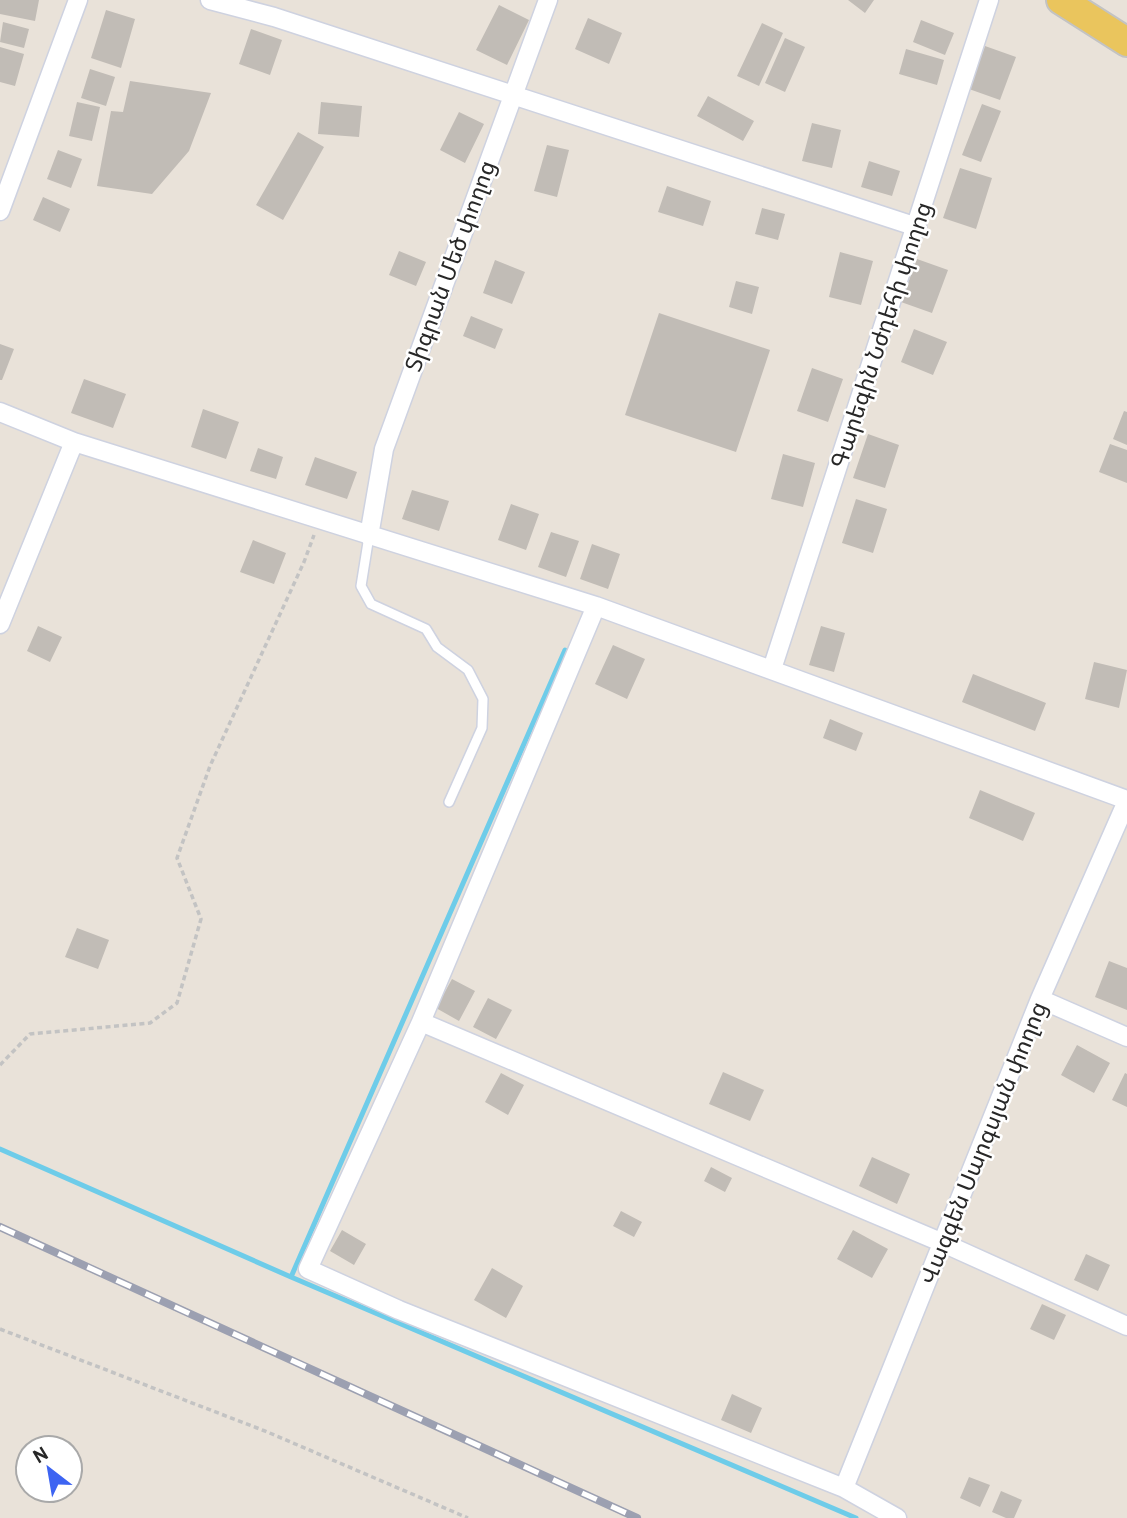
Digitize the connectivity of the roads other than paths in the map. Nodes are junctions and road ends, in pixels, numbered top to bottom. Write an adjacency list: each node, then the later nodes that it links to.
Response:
1 (78, 0): 8 (street)
2 (209, 0): 7 (street)
3 (548, 0): 7 (street, Տիգրան Մեծ փողոց)
4 (989, 0): 9 (street, Գարեգին Նժդեհի փողոց)
5 (1061, 0): 6 (main road)
6 (1127, 42)
7 (512, 96): 9 (street); 12 (street, Տիգրան Մեծ փողոց)
8 (0, 211)
9 (916, 227): 15 (street, Գարեգին Նժդեհի փողոց)
10 (0, 412): 11 (street)
11 (74, 442): 12 (street); 14 (street)
12 (369, 536): 13 (street); 17 (lane)
13 (596, 606): 15 (street); 19 (street)
14 (0, 624)
15 (772, 669): 16 (street)
16 (1127, 800): 18 (street, Վազգեն Սարգսյան փողոց)
17 (449, 802)
18 (1040, 999): 20 (street); 21 (street, Վազգեն Սարգսյան փողոց)
19 (421, 1022): 21 (street); 23 (street)
20 (1127, 1037)
21 (943, 1243): 22 (street); 23 (street, Վազգեն Սարգսյան փողոց)
22 (1127, 1326)
23 (844, 1488): 24 (street)
24 (897, 1518)

